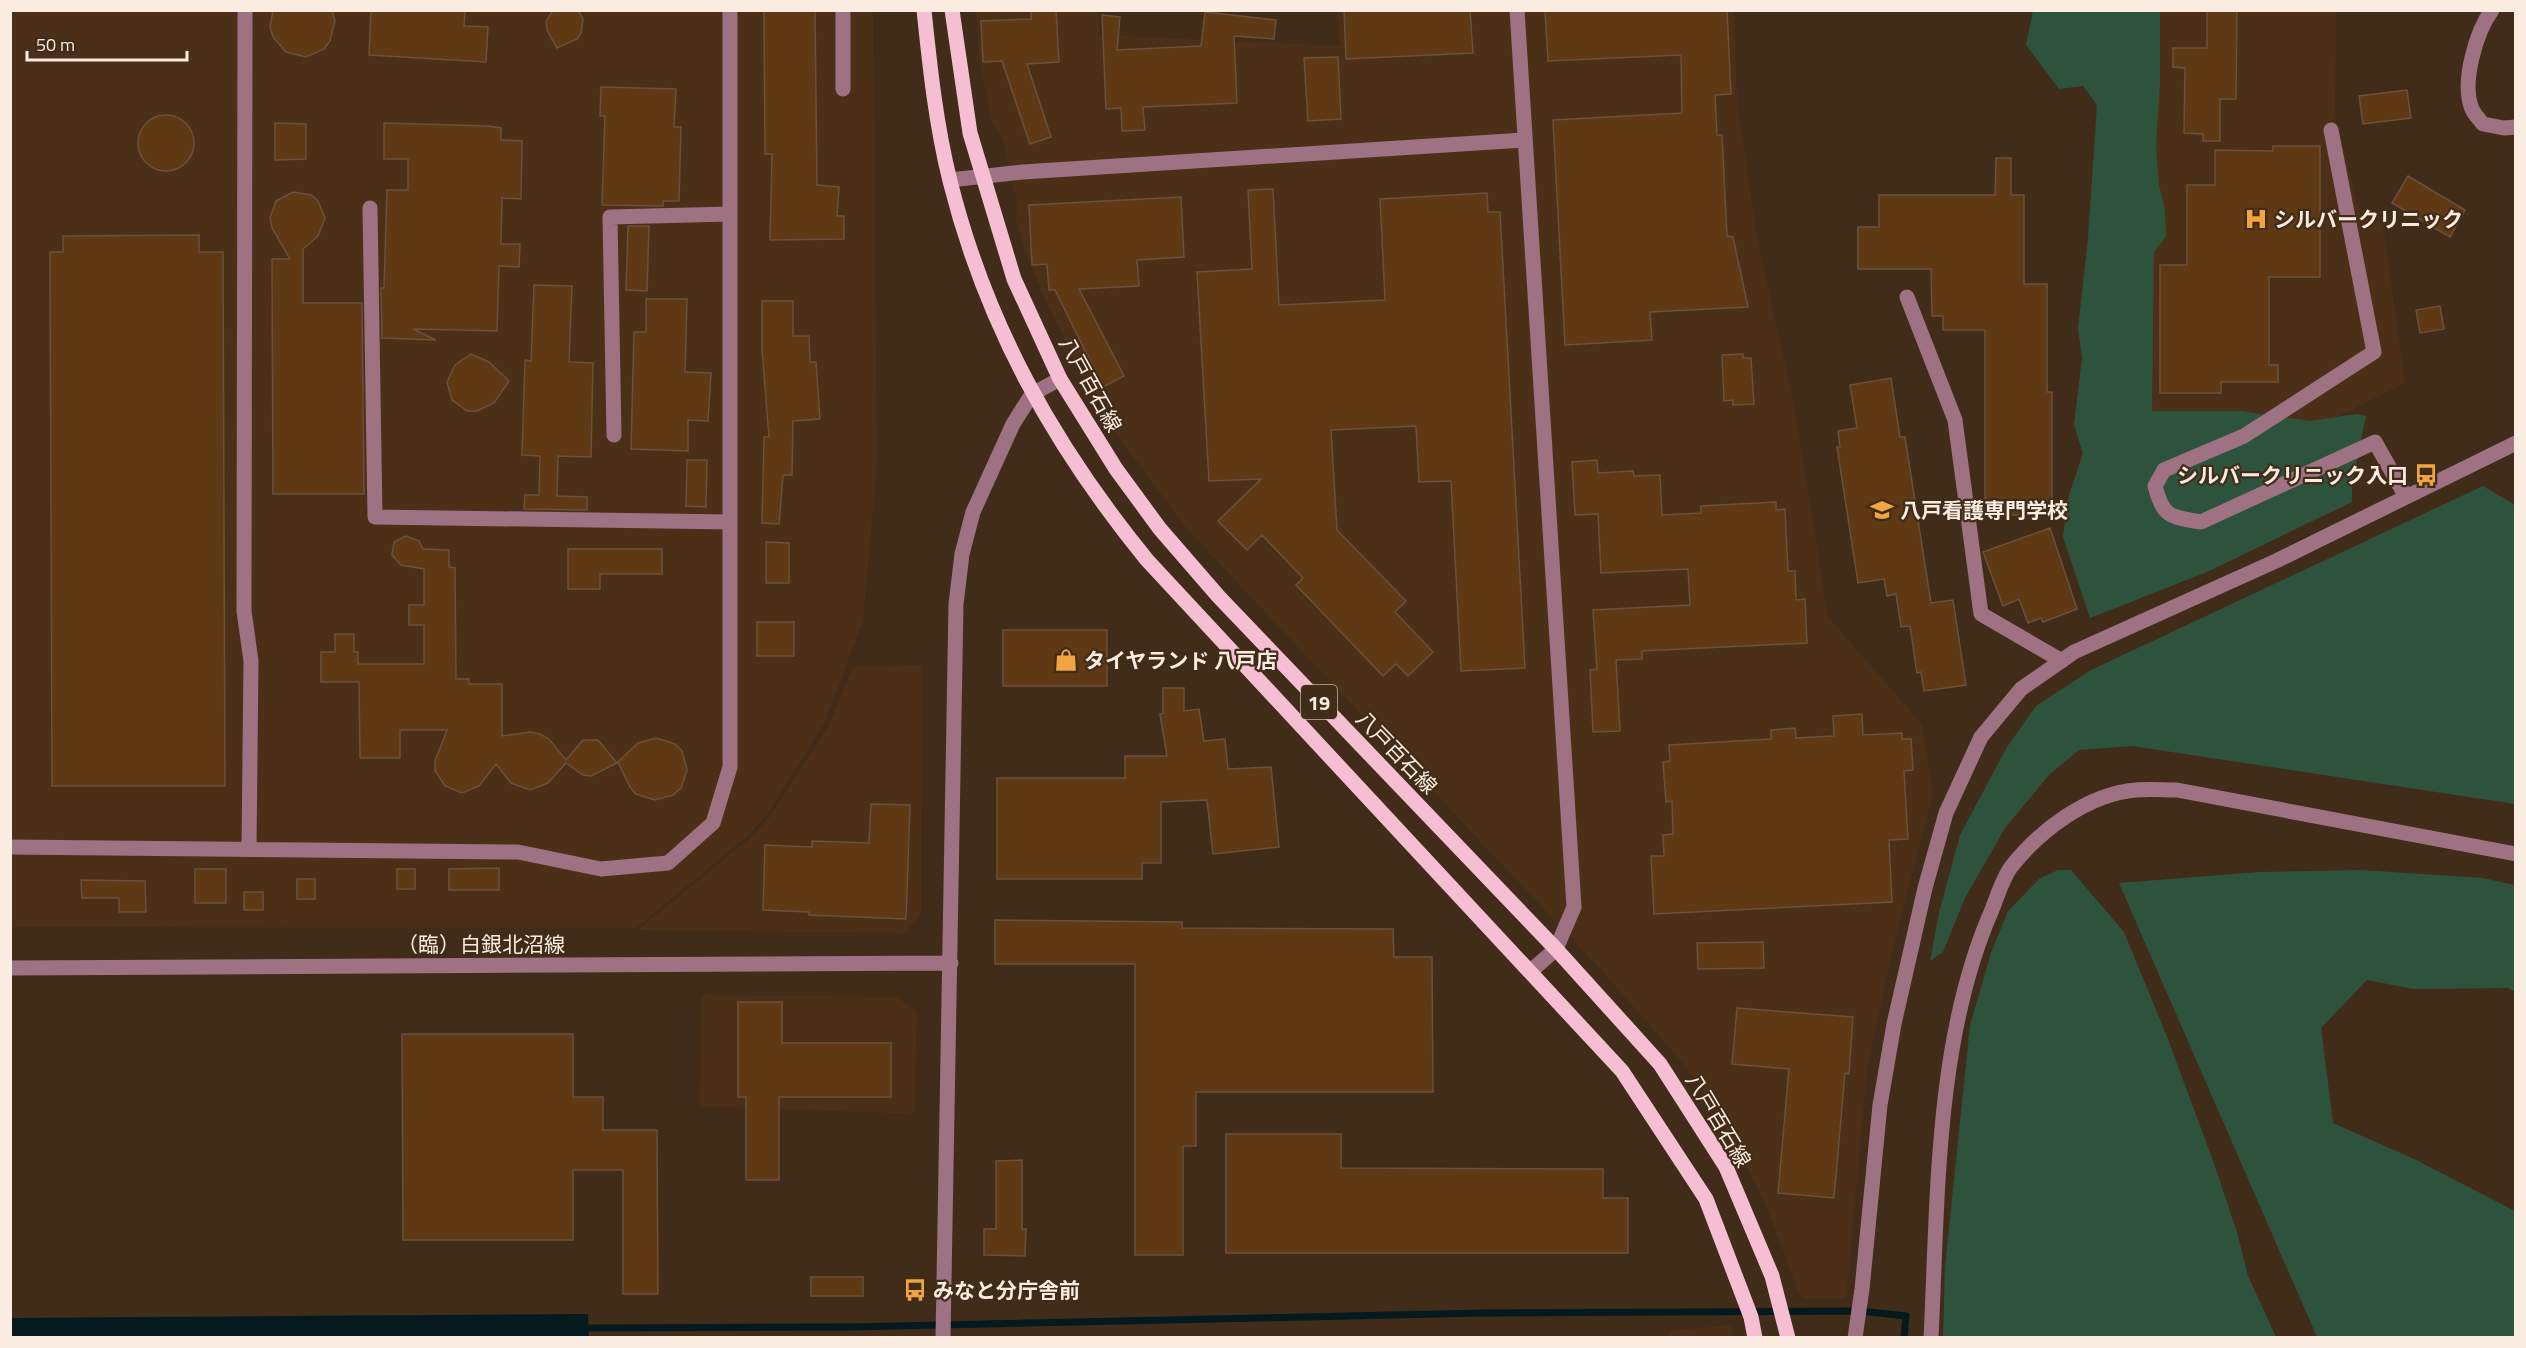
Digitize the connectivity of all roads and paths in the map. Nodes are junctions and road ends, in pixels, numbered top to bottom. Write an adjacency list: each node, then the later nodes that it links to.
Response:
1 (245, 10): 25 (street)
2 (730, 10): 15 (street)
3 (843, 10): 8 (street)
4 (924, 10): 13 (main road, 19)
5 (952, 10): 12 (main road, 八戸百石線 / 19)
6 (1517, 10): 11 (street)
7 (2492, 10): 9 (street)
8 (843, 89)
9 (2516, 127)
10 (2331, 130): 21 (street)
11 (1524, 140): 12 (street); 27 (street)
12 (983, 175): 13 (street); 17 (main road, 八戸百石線 / 19)
13 (950, 180): 18 (main road, 19)
14 (370, 208): 22 (street)
15 (730, 214): 19 (street); 22 (street)
16 (1906, 297): 23 (street)
17 (1060, 379): 18 (street); 27 (main road, 八戸百石線 / 19)
18 (1032, 394): 28 (street); 30 (main road, 19)
19 (614, 435)
20 (2516, 443): 21 (street)
21 (2406, 497): 23 (street)
22 (730, 522): 25 (street)
23 (2062, 661): 34 (street)
24 (10, 847): 25 (street)
25 (249, 849)
26 (2516, 854): 35 (street)
27 (1556, 948): 30 (street); 33 (main road, 八戸百石線 / 19)
28 (951, 963): 29 (street, （臨）白銀北沼線); 31 (street)
29 (10, 968)
30 (1531, 971): 32 (main road, 19)
31 (943, 1338)
32 (1755, 1338)
33 (1788, 1338)
34 (1855, 1338)
35 (1931, 1338)

